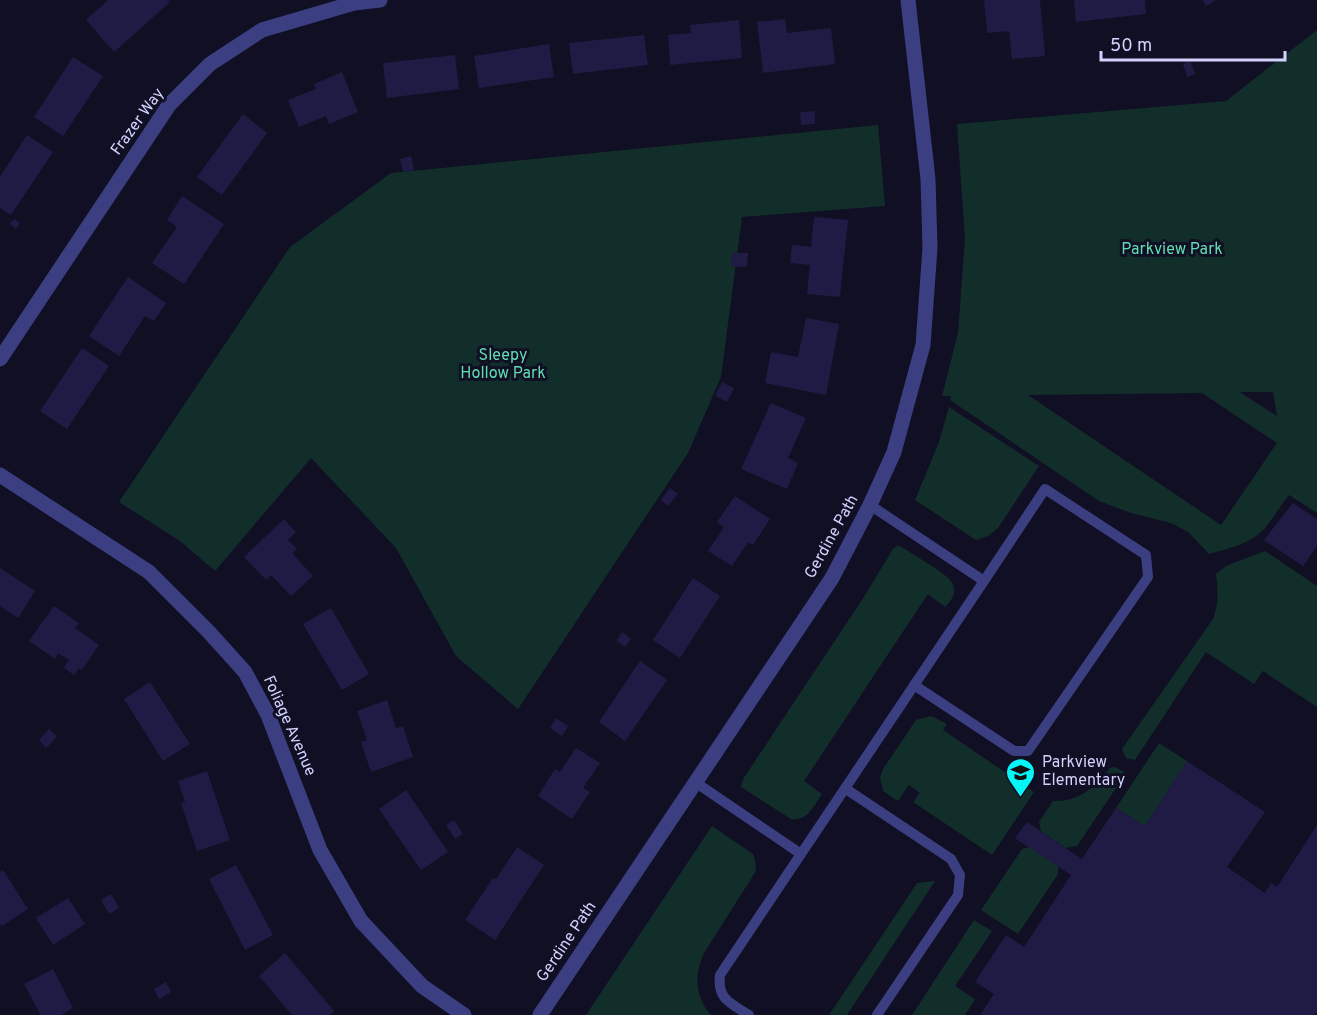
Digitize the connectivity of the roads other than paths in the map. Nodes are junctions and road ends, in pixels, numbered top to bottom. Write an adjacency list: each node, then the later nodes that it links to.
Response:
1 (380, 0): 3 (street, Frazer Way)
2 (909, 0): 5 (street, Gerdine Path)
3 (0, 359)
4 (0, 475): 11 (street, Foliage Avenue)
5 (870, 505): 6 (lane); 8 (street, Gerdine Path)
6 (984, 581): 7 (lane); 7 (lane)
7 (914, 685): 9 (lane)
8 (694, 782): 10 (lane); 12 (street, Gerdine Path)
9 (846, 789): 10 (lane); 14 (lane)
10 (801, 854): 13 (lane)
11 (464, 1015)
12 (540, 1015)
13 (748, 1015)
14 (877, 1015)

